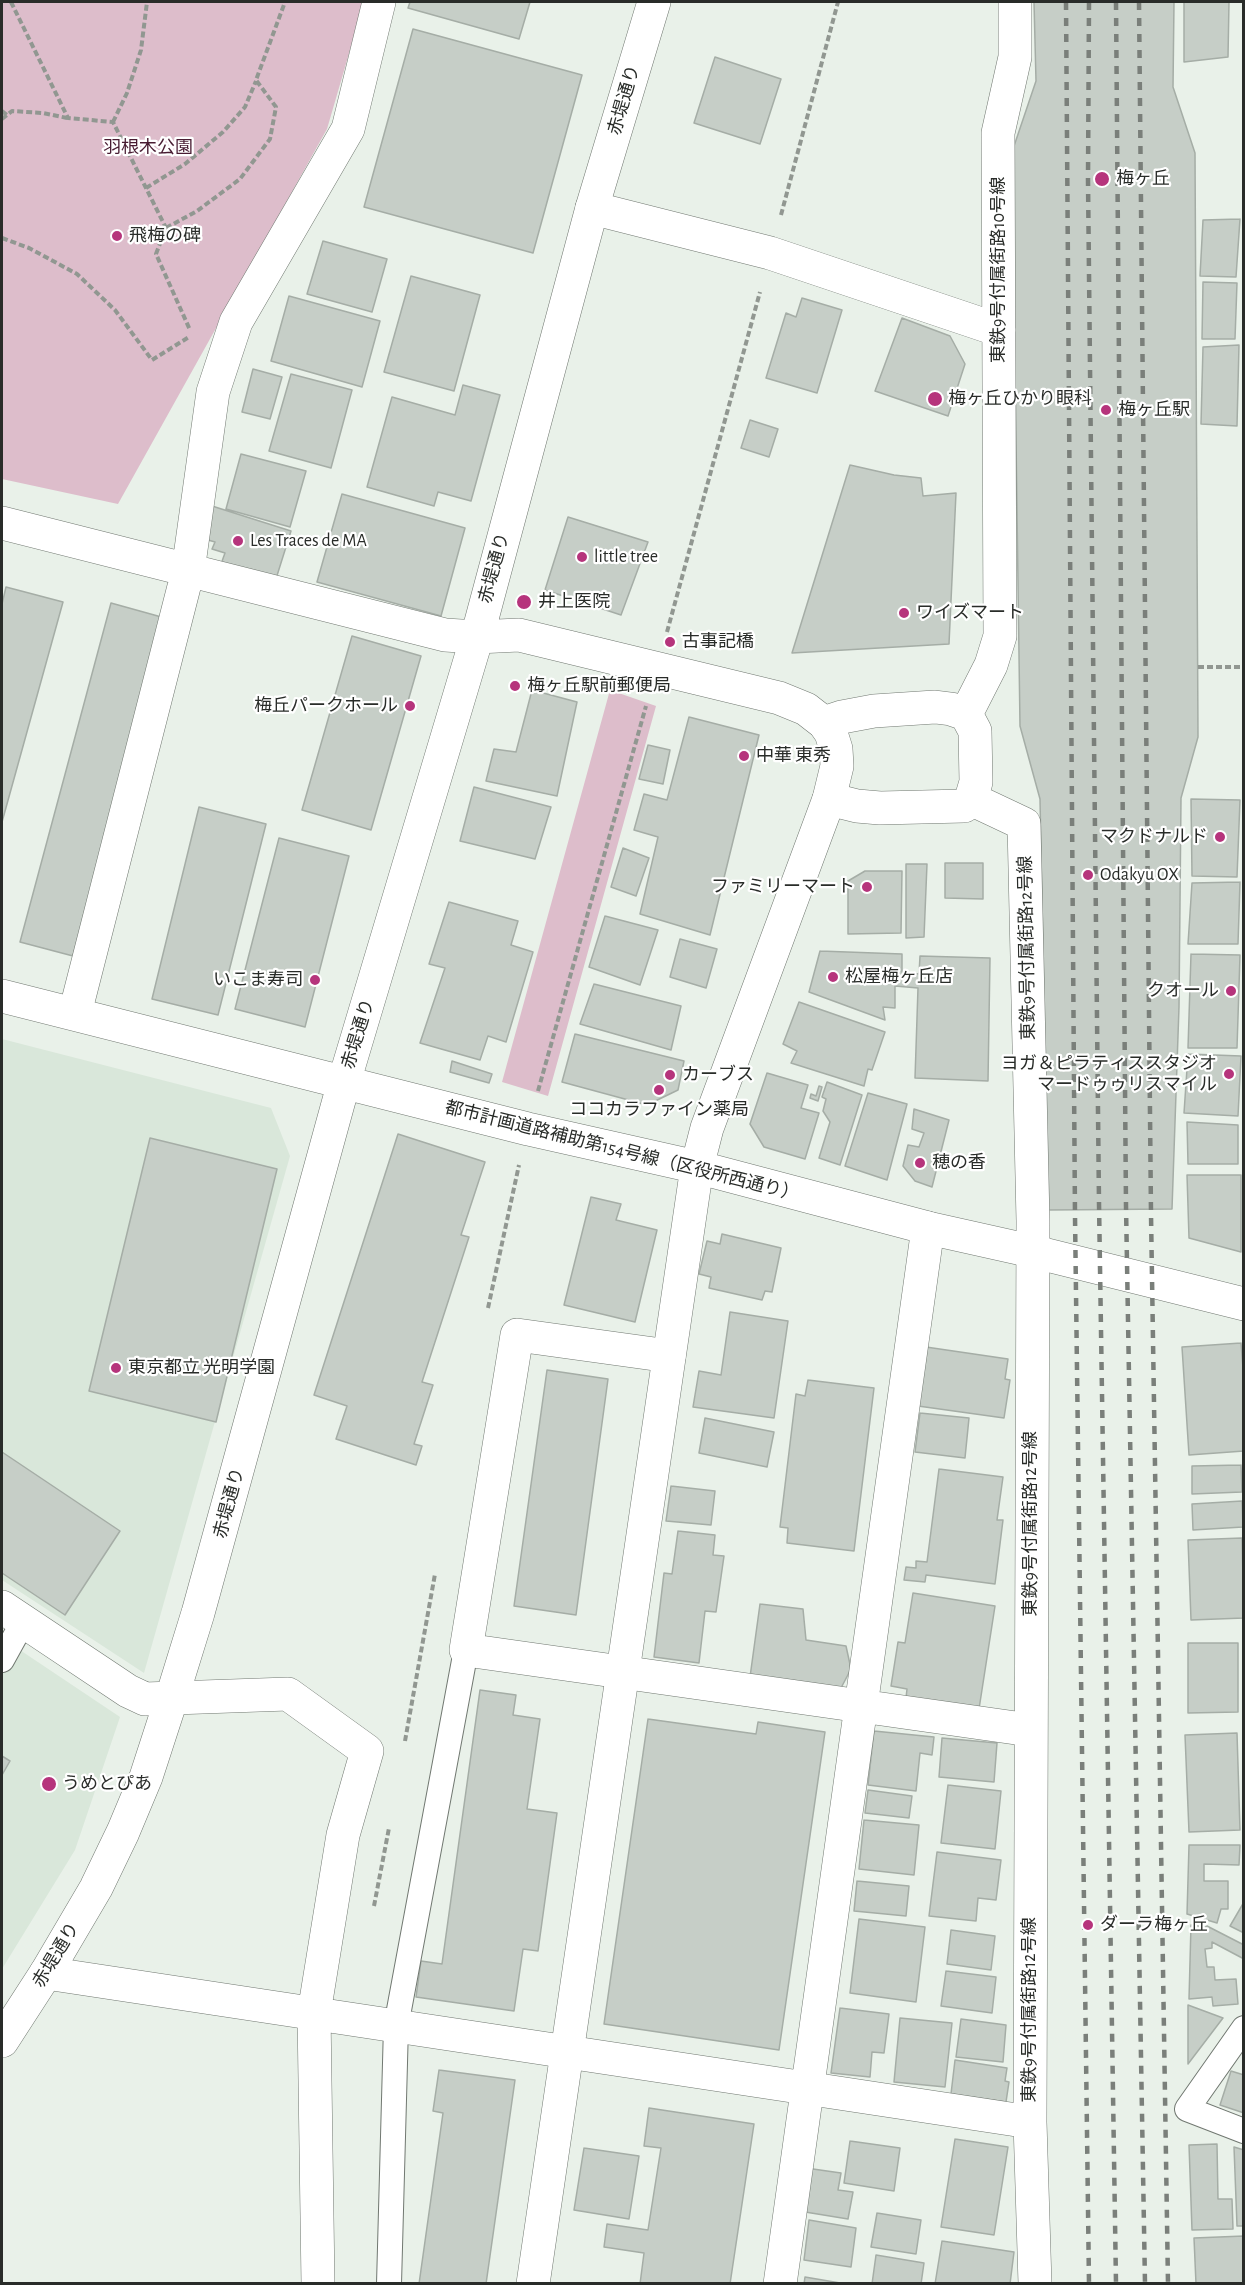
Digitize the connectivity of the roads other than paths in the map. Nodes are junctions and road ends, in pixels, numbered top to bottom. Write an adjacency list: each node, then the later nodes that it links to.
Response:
1 (379, 2): 7 (street)
2 (654, 2): 4 (street, 赤堤通り)
3 (1015, 2): 5 (street, 東鉄9号付属街路10号線)
4 (592, 208): 5 (street); 8 (street, 赤堤通り)
5 (999, 330): 9 (street, 東鉄9号付属街路10号線)
6 (2, 523): 7 (street)
7 (188, 571): 8 (street); 14 (street)
8 (477, 637): 10 (street); 15 (street, 赤堤通り)
9 (966, 714): 10 (street); 12 (street)
10 (824, 723): 11 (street)
11 (829, 799): 12 (street); 16 (street)
12 (970, 799): 18 (street, 東鉄9号付属街路12号線)
13 (2, 996): 14 (street, 都市計画道路補助第154号線（区役所西通り）)
14 (75, 1013): 15 (street, 都市計画道路補助第154号線（区役所西通り）)
15 (344, 1082): 16 (street, 都市計画道路補助第154号線（区役所西通り）); 25 (street, 赤堤通り)
16 (697, 1167): 17 (street, 都市計画道路補助第154号線（区役所西通り）); 20 (street)
17 (928, 1228): 18 (street, 都市計画道路補助第154号線（区役所西通り）); 26 (street)
18 (1031, 1251): 19 (street, 都市計画道路補助第154号線（区役所西通り）); 27 (street, 東鉄9号付属街路12号線)
19 (1244, 1304)
20 (669, 1356): 22 (street); 24 (street)
21 (12, 1615): 23 (lane); 25 (street)
22 (466, 1650): 24 (street); 30 (lane)
23 (2, 1660)
24 (622, 1672): 26 (street); 33 (street)
25 (172, 1697): 28 (street, 赤堤通り); 29 (street)
26 (861, 1706): 27 (street); 34 (street)
27 (1030, 1730): 35 (street, 東鉄9号付属街路12号線)
28 (46, 1973): 29 (street); 32 (street, 赤堤通り)
29 (315, 2013): 30 (street); 37 (street)
30 (396, 2026): 33 (street); 38 (lane)
31 (1244, 2028): 36 (lane)
32 (2, 2041)
33 (567, 2052): 34 (street); 39 (street)
34 (808, 2088): 35 (street); 40 (street)
35 (1030, 2122): 41 (street, 東鉄9号付属街路12号線)
36 (1244, 2130)
37 (318, 2283)
38 (389, 2283)
39 (533, 2283)
40 (780, 2283)
41 (1035, 2283)

